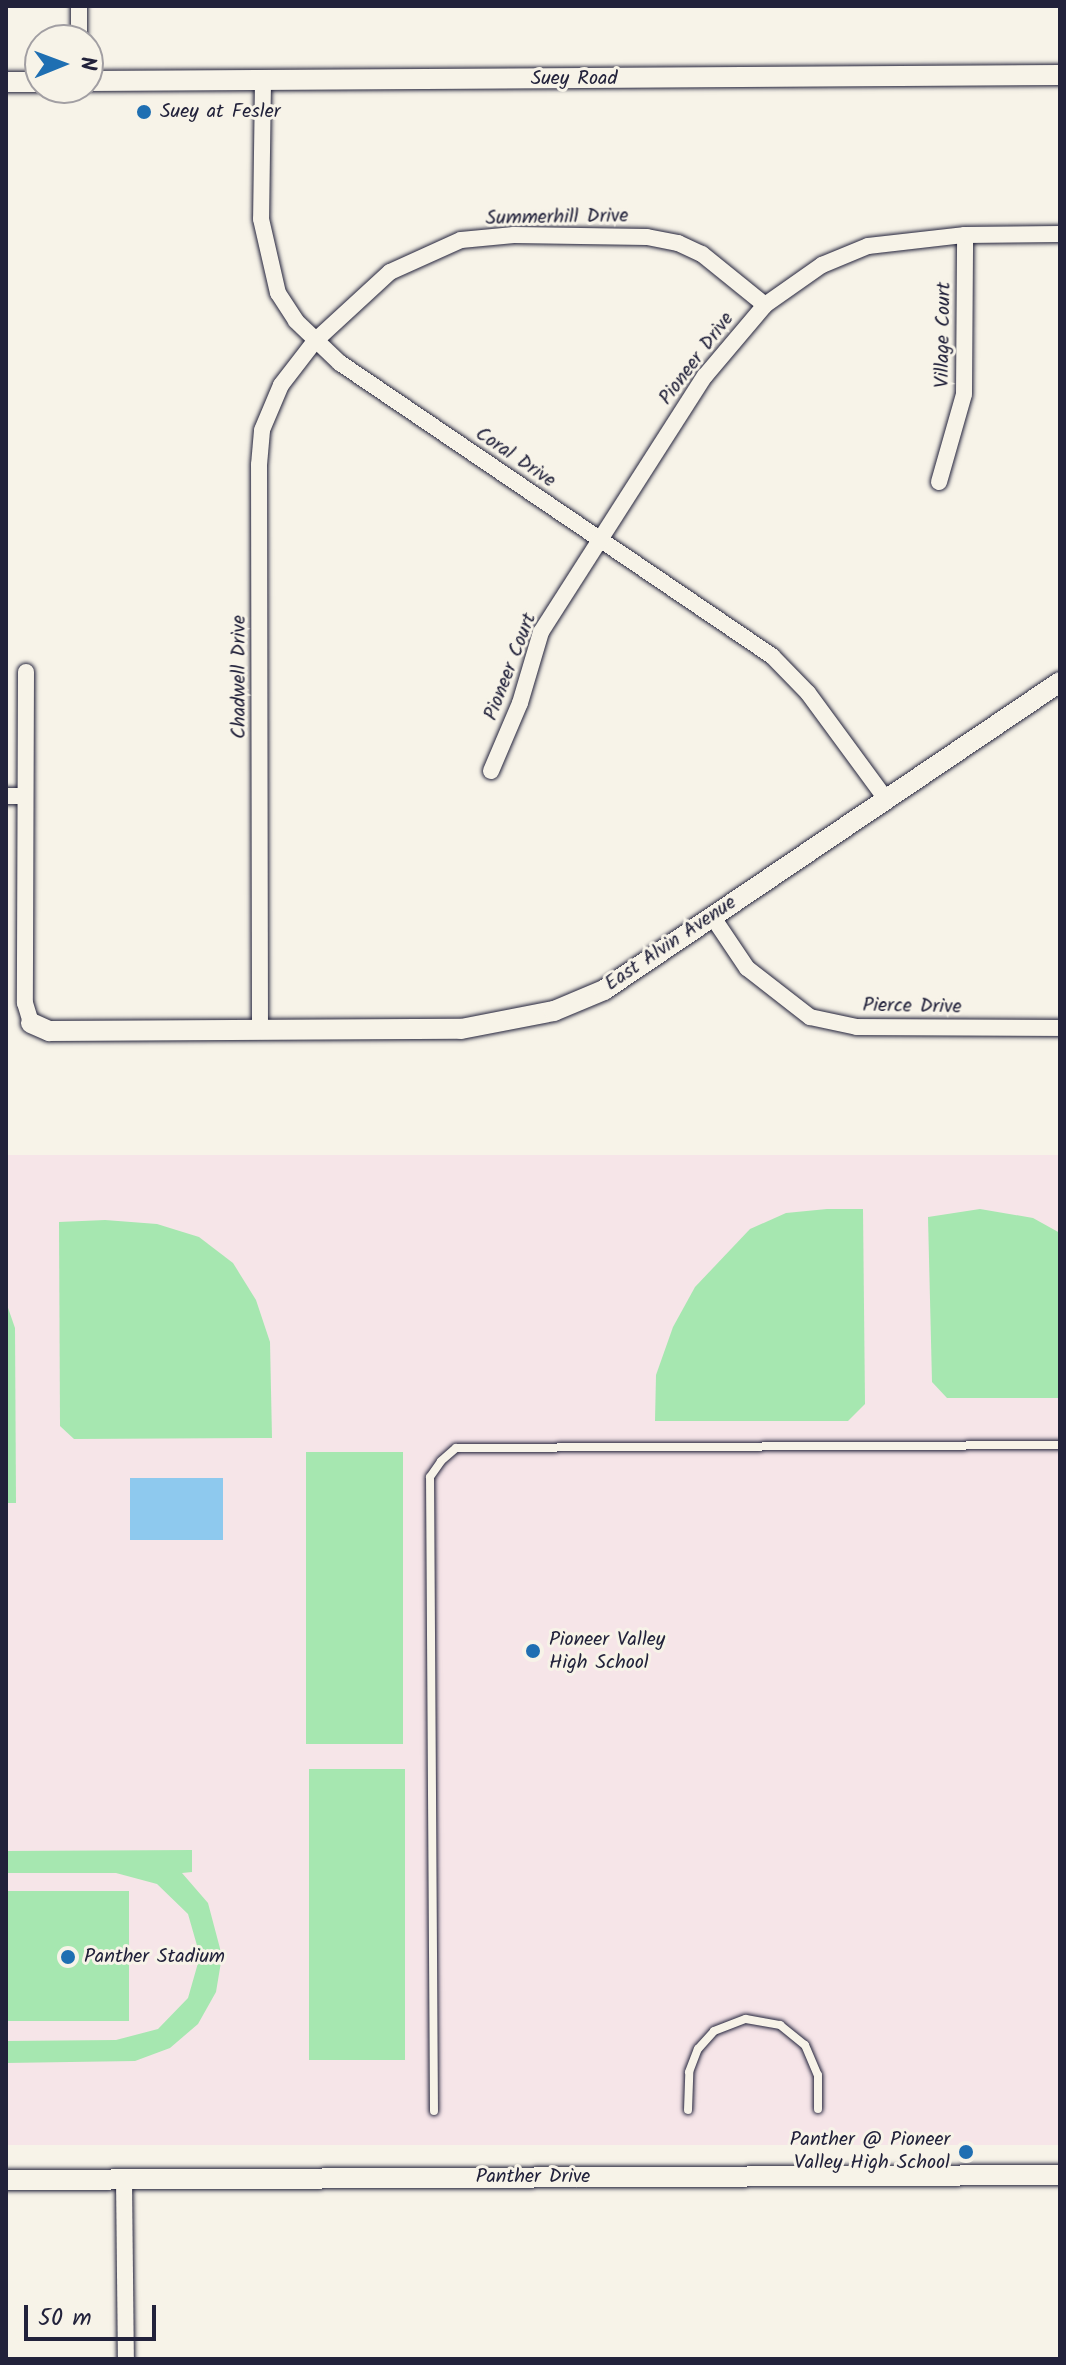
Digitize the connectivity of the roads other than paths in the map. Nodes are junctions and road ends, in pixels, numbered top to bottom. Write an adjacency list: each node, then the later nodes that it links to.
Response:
1 (1060, 75): 3 (street, Suey Road)
2 (104, 81): 3 (street, Suey Road)
3 (263, 81): 7 (street, Coral Drive)
4 (1060, 234): 5 (street, Pioneer Drive)
5 (965, 235): 6 (street, Pioneer Drive); 8 (street, Village Court)
6 (765, 305): 7 (street, Summerhill Drive); 9 (street, Pioneer Drive)
7 (315, 341): 9 (street, Coral Drive); 19 (street, Chadwell Drive)
8 (939, 482)
9 (598, 539): 12 (street, Pioneer Court); 15 (street, Coral Drive)
10 (26, 672): 14 (street)
11 (1060, 682): 15 (street, East Alvin Avenue)
12 (491, 771)
13 (6, 796): 14 (street)
14 (25, 796): 17 (street)
15 (886, 799): 16 (street, East Alvin Avenue)
16 (712, 916): 18 (street, Pierce Drive); 19 (street, East Alvin Avenue)
17 (31, 1023): 19 (street, East Alvin Avenue)
18 (1060, 1028)
19 (260, 1029)
20 (1060, 1445): 23 (lane)
21 (818, 2109): 22 (lane)
22 (688, 2110)
23 (434, 2111)
24 (1060, 2175): 25 (street, Panther Drive)
25 (124, 2179): 26 (street, Panther Drive); 27 (street)
26 (6, 2180)
27 (126, 2359)

